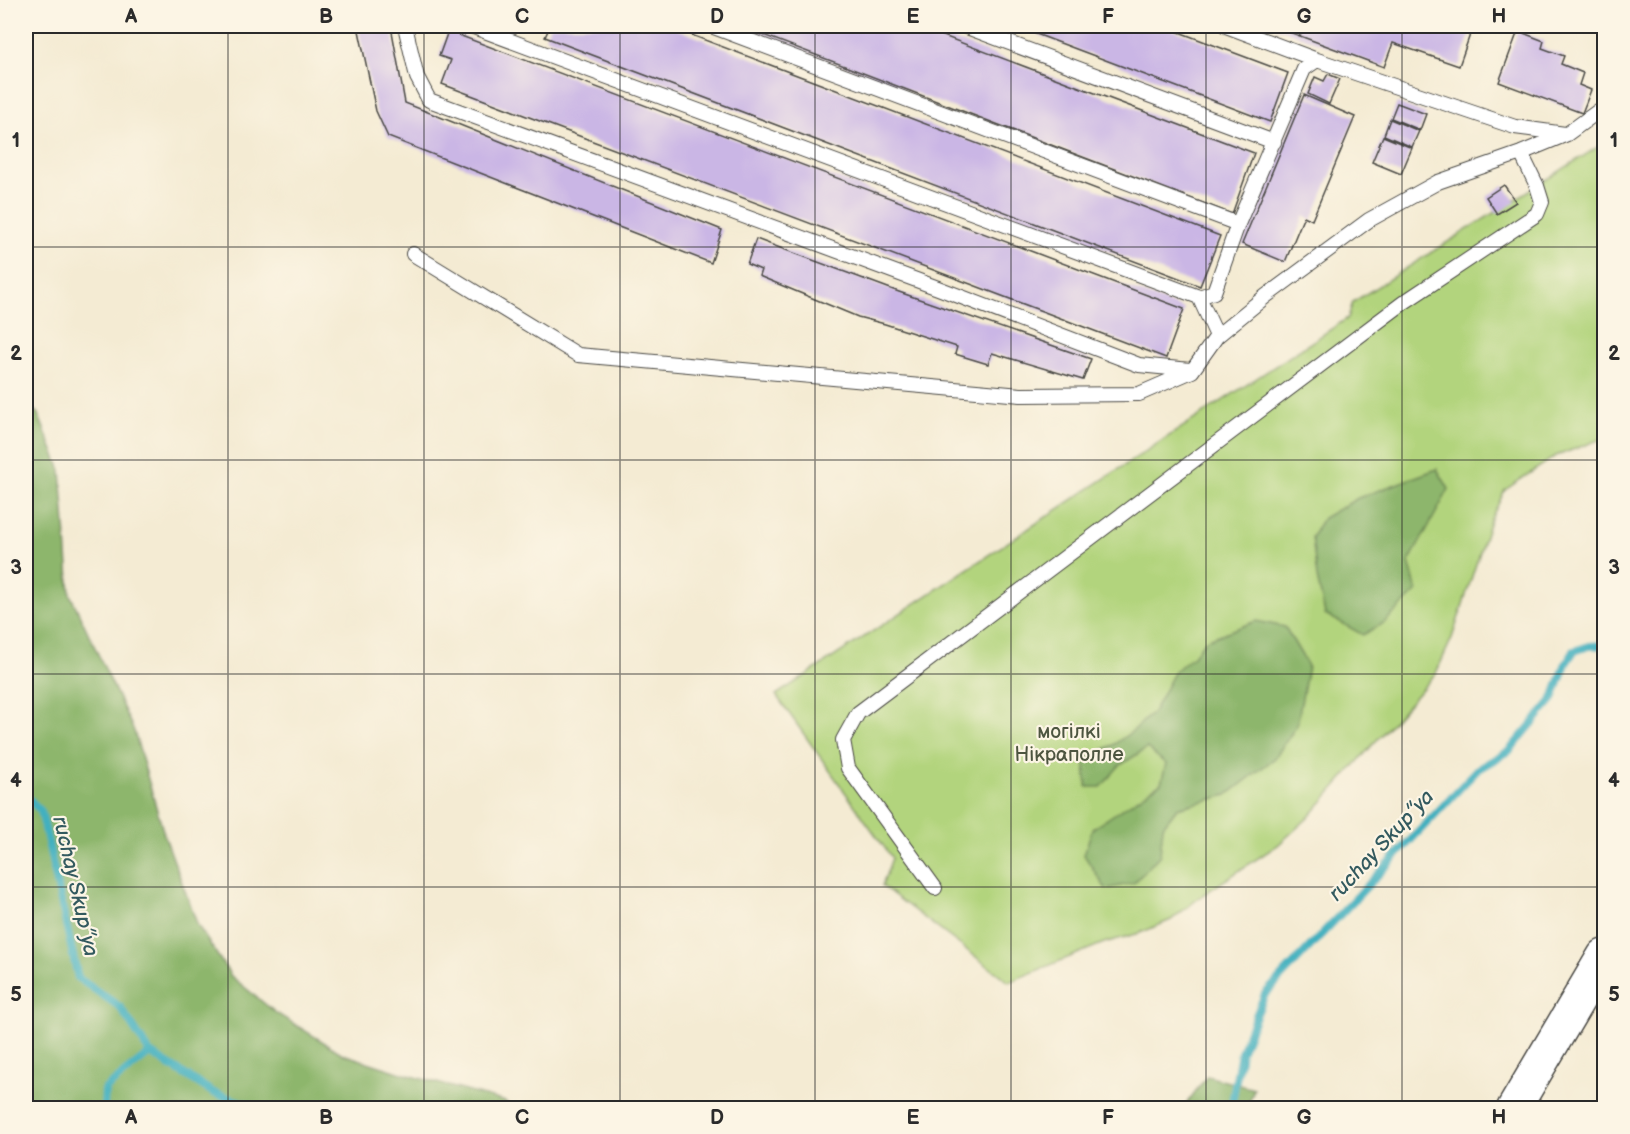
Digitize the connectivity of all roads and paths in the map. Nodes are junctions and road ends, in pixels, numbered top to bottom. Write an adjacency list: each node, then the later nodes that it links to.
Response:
1 (405, 26): 15 (lane)
2 (471, 26): 13 (lane)
3 (711, 26): 11 (lane)
4 (964, 26): 9 (lane)
5 (1226, 26): 6 (lane)
6 (1317, 60): 8 (lane); 9 (lane)
7 (1605, 107): 8 (lane)
8 (1567, 134): 10 (lane)
9 (1274, 142): 11 (lane)
10 (1521, 153): 14 (lane); 16 (lane)
11 (1238, 224): 13 (lane)
12 (413, 254): 15 (lane)
13 (1200, 297): 14 (lane)
14 (1217, 336): 15 (lane)
15 (1192, 371)
16 (935, 888)
17 (1605, 956): 18 (main road)
18 (1514, 1108)

